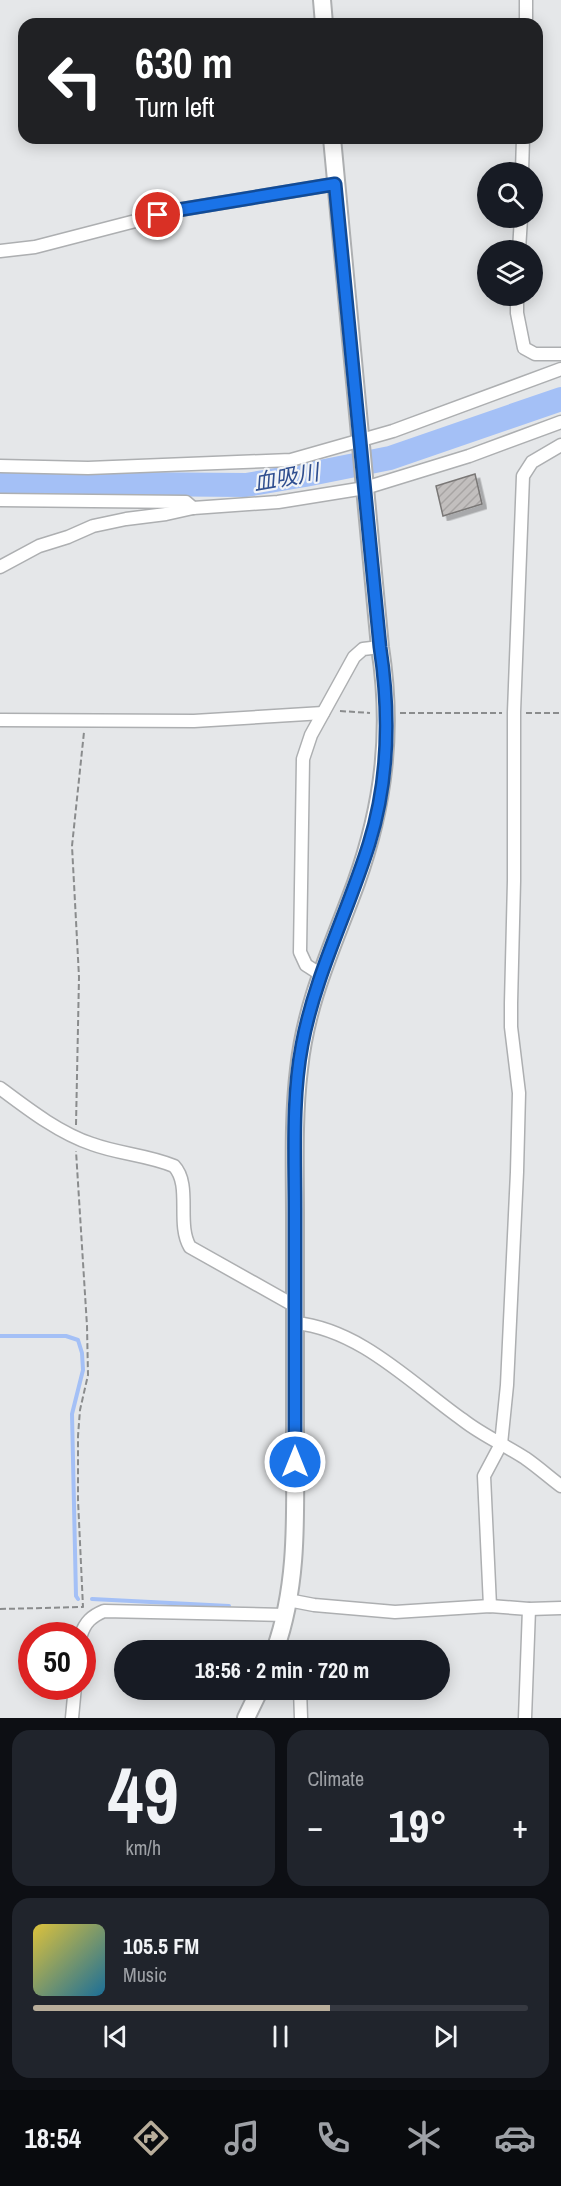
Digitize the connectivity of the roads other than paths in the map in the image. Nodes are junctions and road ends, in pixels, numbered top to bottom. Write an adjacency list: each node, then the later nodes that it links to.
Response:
1 (322, 0): 3 (main road)
2 (526, 0): 4 (street)
3 (324, 18)
4 (526, 18)
5 (332, 144): 8 (main road)
6 (523, 144): 7 (street)
7 (522, 162)
8 (335, 184): 9 (street); 14 (main road)
9 (0, 251)
10 (517, 306): 11 (street)
11 (561, 354)
12 (561, 369): 14 (street)
13 (561, 422): 17 (street)
14 (361, 444): 16 (street); 17 (main road)
15 (561, 445): 27 (street)
16 (0, 466)
17 (365, 484): 19 (street); 21 (main road)
18 (0, 500): 19 (street)
19 (193, 508): 20 (street)
20 (0, 567)
21 (380, 647): 22 (street); 24 (main road)
22 (324, 712): 23 (street); 24 (street)
23 (0, 720)
24 (320, 974): 26 (main road)
25 (0, 1088): 26 (street)
26 (295, 1315): 27 (street); 30 (main road)
27 (501, 1444): 28 (street); 29 (street)
28 (561, 1486)
29 (490, 1606): 30 (street); 32 (street)
30 (286, 1607): 33 (street); 34 (main road)
31 (561, 1608): 32 (street)
32 (529, 1612): 41 (street)
33 (87, 1622)
34 (282, 1640)
35 (74, 1700): 38 (street)
36 (255, 1700): 39 (main road)
37 (300, 1700): 40 (street)
38 (72, 1718)
39 (246, 1718)
40 (301, 1718)
41 (525, 1718)

